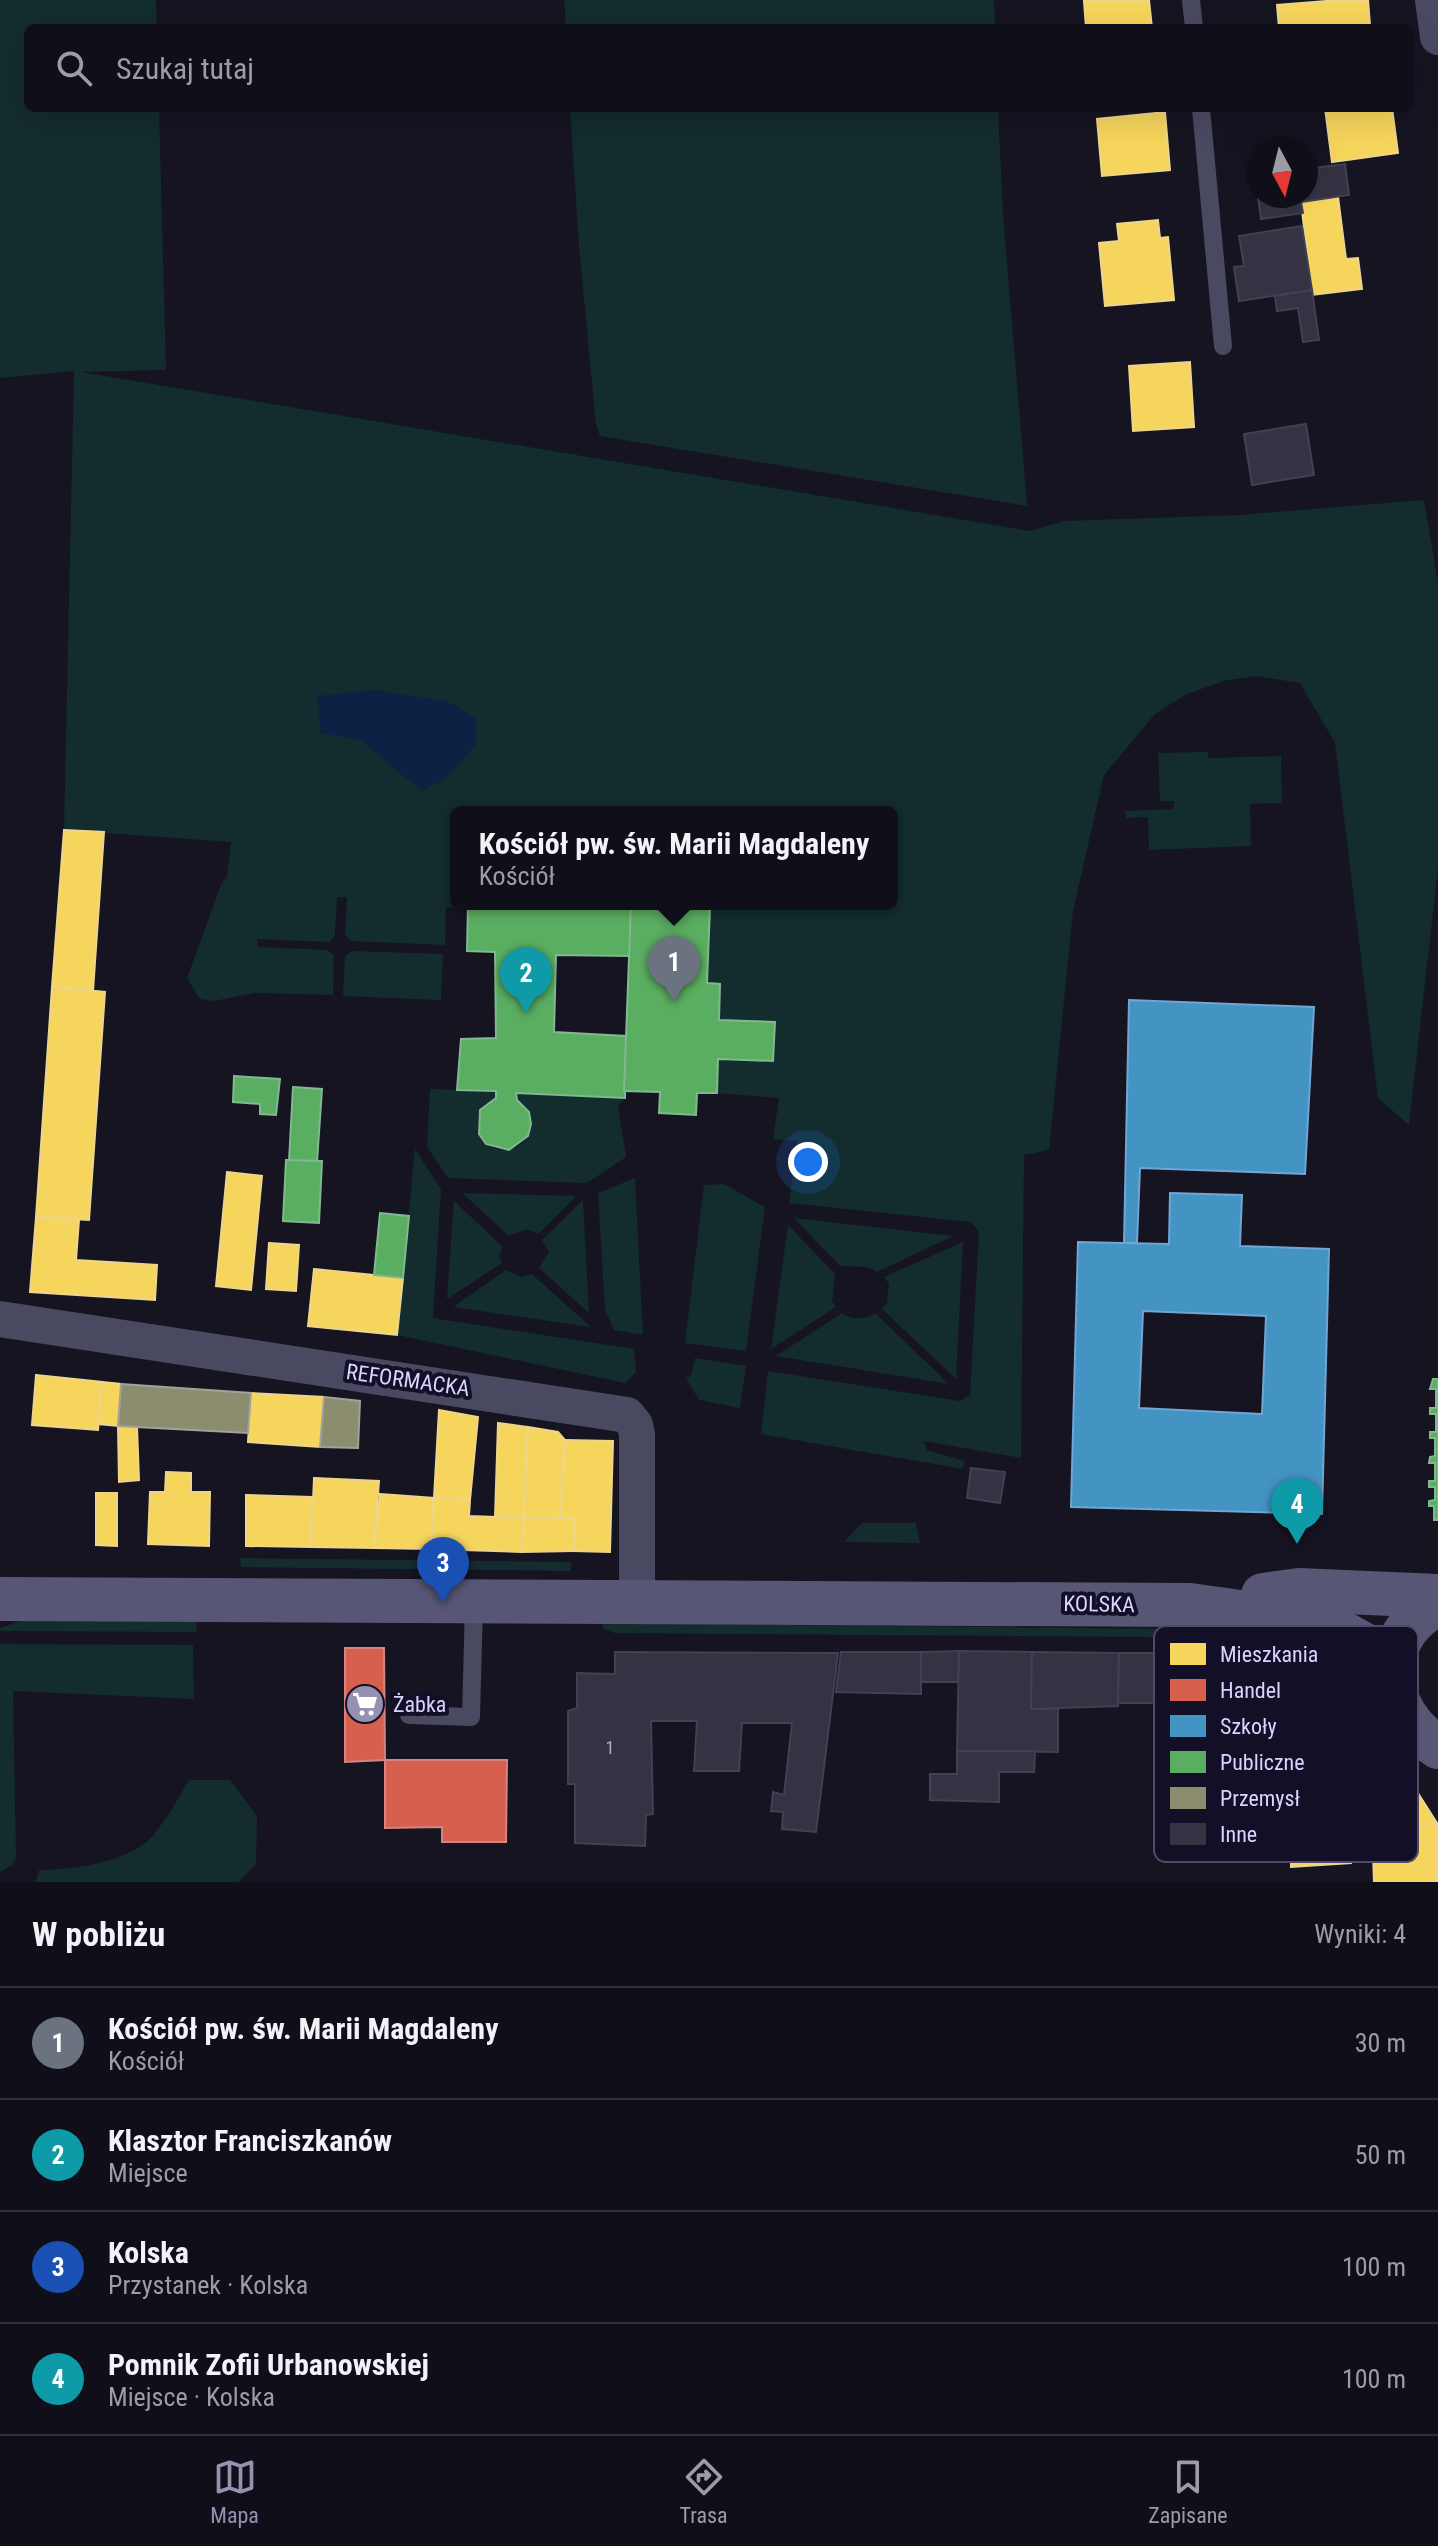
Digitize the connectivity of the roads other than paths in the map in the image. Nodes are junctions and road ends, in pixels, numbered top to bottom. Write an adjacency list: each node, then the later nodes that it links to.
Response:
1 (1191, 0): 3 (lane)
2 (1433, 0): 4 (street)
3 (1194, 24)
4 (1438, 37)
5 (1201, 112): 6 (lane)
6 (1223, 346)
7 (0, 1319): 10 (street, REFORMACKA)
8 (1438, 1596): 13 (street, KOLSKA)
9 (0, 1599): 11 (street, KOLSKA)
10 (637, 1603): 11 (street, KOLSKA); 13 (street, KOLSKA)
11 (474, 1604): 16 (lane)
12 (1438, 1604): 15 (street)
13 (1190, 1605): 14 (street, KOLSKA)
14 (1331, 1626)
15 (1410, 1626)
16 (409, 1715)
17 (1418, 1734): 18 (street)
18 (1438, 1748)

